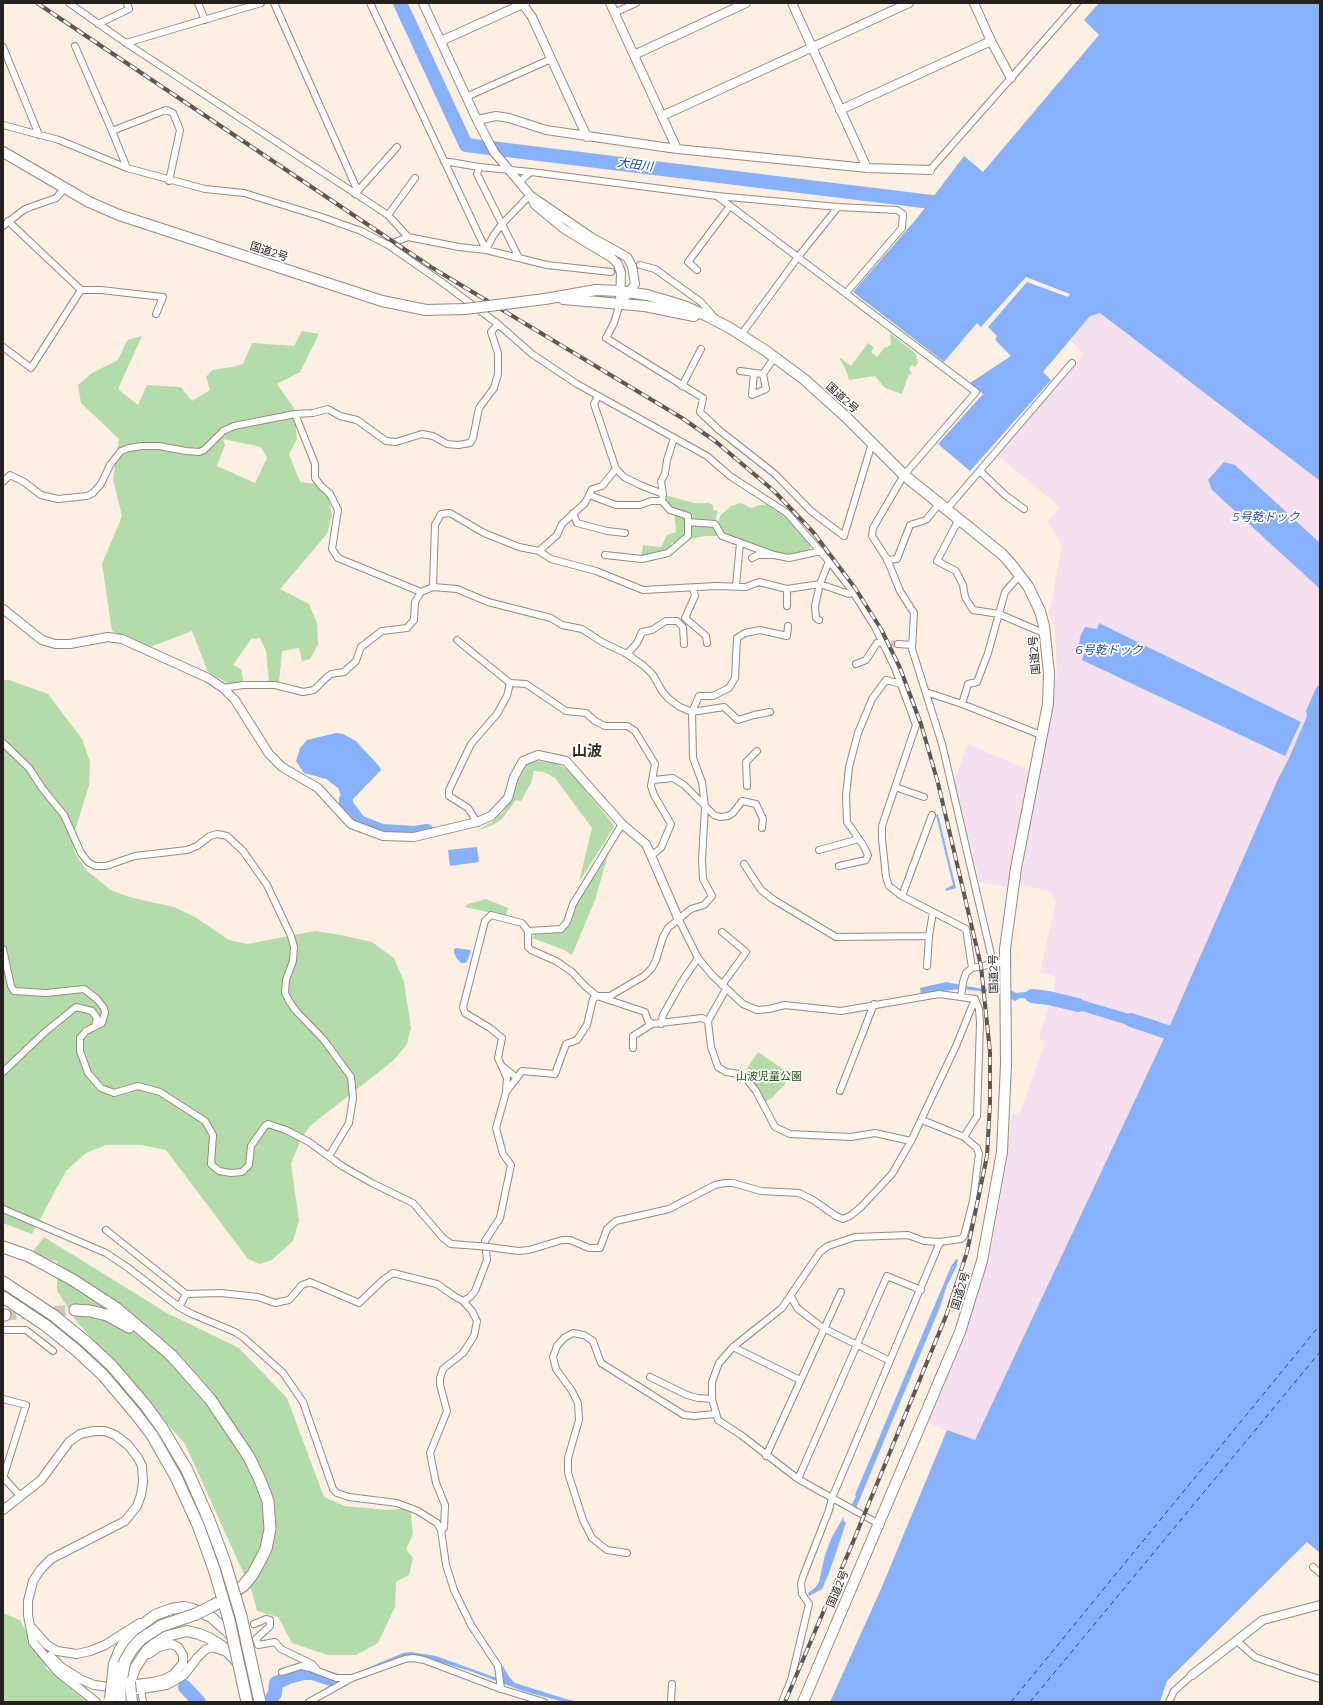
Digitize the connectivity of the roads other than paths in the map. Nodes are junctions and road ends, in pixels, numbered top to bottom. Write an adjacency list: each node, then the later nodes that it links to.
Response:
1 (69, 3): 18 (street)
2 (198, 3): 17 (street)
3 (262, 3): 17 (street)
4 (274, 3): 50 (street)
5 (370, 3): 39 (street)
6 (423, 3): 19 (street)
7 (523, 3): 19 (street); 26 (street)
8 (610, 3): 16 (street)
9 (636, 3): 16 (street)
10 (746, 3): 25 (street)
11 (792, 3): 24 (street)
12 (909, 3): 24 (street)
13 (974, 3): 20 (street)
14 (1077, 3): 27 (street)
15 (128, 4): 18 (street)
16 (614, 13): 25 (street)
17 (205, 20): 21 (street)
18 (98, 24): 21 (street)
19 (441, 41): 28 (street)
20 (991, 41): 27 (street); 29 (street)
21 (126, 43): 50 (street)
22 (75, 46): 33 (street)
23 (3, 47): 34 (street)
24 (812, 47): 29 (street); 30 (street)
25 (634, 55): 30 (street)
26 (551, 59): 28 (street); 35 (street)
27 (1011, 78): 44 (street)
28 (466, 98): 31 (street)
29 (840, 110): 43 (street)
30 (662, 116): 37 (street)
31 (476, 120): 35 (street); 41 (street)
32 (3, 126): 34 (street)
33 (112, 131): 42 (street); 47 (street)
34 (39, 135): 42 (street)
35 (587, 137): 37 (street)
36 (397, 148): 50 (street)
37 (677, 149): 43 (street)
38 (3, 152): 49 (highway, 国道2号)
39 (444, 161): 40 (street); 61 (street)
40 (479, 166): 41 (street); 57 (street)
41 (506, 167): 45 (street); 48 (street)
42 (127, 168): 47 (street)
43 (867, 168): 44 (street)
44 (930, 170)
45 (531, 172): 48 (street); 52 (street)
46 (415, 178): 55 (street)
47 (169, 181): 60 (street)
48 (519, 182): 51 (street)
49 (64, 189): 56 (street); 70 (highway, 国道2号, bridge)
50 (355, 194): 55 (street)
51 (530, 196): 57 (street); 68 (street); 68 (street)
52 (717, 196): 53 (street); 54 (street)
53 (730, 206): 62 (street); 65 (street)
54 (838, 207): 62 (street); 69 (street)
55 (388, 215): 59 (street)
56 (8, 221): 58 (street); 67 (street)
57 (502, 224): 61 (street); 63 (street)
58 (3, 226)
59 (408, 237): 60 (street); 61 (street)
60 (388, 244): 74 (street)
61 (486, 250): 63 (street)
62 (798, 257): 69 (street); 75 (street)
63 (519, 258): 66 (street)
64 (640, 265): 73 (street)
65 (697, 270)
66 (611, 272)
67 (81, 290): 72 (street); 77 (street)
68 (625, 291): 70 (highway, 国道2号); 71 (street); 73 (highway, 国道2号)
69 (846, 294): 91 (street)
70 (545, 299): 71 (highway, 国道2号)
71 (620, 303): 76 (highway, 国道2号); 84 (street)
72 (156, 314)
73 (719, 322): 75 (highway, 国道2号)
74 (498, 324): 85 (street); 86 (street)
75 (741, 335): 76 (highway, 国道2号)
76 (751, 342): 79 (highway, 国道2号)
77 (3, 347)
78 (701, 349): 84 (street)
79 (774, 358): 83 (street); 88 (highway, 国道2号)
80 (1072, 364): 90 (street)
81 (740, 372): 82 (street)
82 (754, 373): 83 (street); 83 (street)
83 (763, 374)
84 (682, 386): 88 (street)
85 (598, 396): 87 (street); 89 (street)
86 (295, 414): 92 (street); 116 (street)
87 (674, 438): 93 (street); 103 (street)
88 (872, 443): 91 (highway, 国道2号)
89 (616, 469): 93 (street); 94 (street)
90 (980, 471): 96 (street); 97 (street)
91 (904, 475): 96 (highway, 国道2号); 108 (street)
92 (3, 482)
93 (663, 494): 95 (street)
94 (589, 495): 95 (street); 98 (street)
95 (662, 501): 100 (street)
96 (942, 507): 99 (highway, 国道2号); 108 (street)
97 (1024, 509)
98 (573, 514): 101 (street); 104 (street)
99 (959, 520): 110 (highway, 国道2号); 120 (street)
100 (688, 522): 102 (street); 105 (street)
101 (625, 533)
102 (740, 543): 106 (street); 113 (street)
103 (821, 550): 106 (street); 109 (street)
104 (539, 551): 112 (street); 114 (street)
105 (605, 555)
106 (774, 555): 107 (street)
107 (752, 558)
108 (887, 560): 129 (street)
109 (829, 561): 111 (street); 117 (street)
110 (1020, 575): 120 (street); 123 (highway, 国道2号)
111 (820, 584): 115 (street); 117 (street); 121 (street)
112 (434, 586): 116 (street); 130 (street)
113 (736, 586): 114 (street); 115 (street)
114 (693, 588): 126 (street)
115 (787, 589): 118 (street)
116 (421, 592): 134 (street)
117 (853, 592): 125 (street)
118 (787, 606)
119 (3, 609): 134 (street)
120 (999, 614): 123 (street); 136 (street)
121 (819, 620)
122 (788, 626): 137 (street)
123 (1044, 626): 139 (highway, 国道2号)
124 (457, 640): 132 (street)
125 (882, 642): 131 (street); 133 (street)
126 (707, 643)
127 (684, 644): 130 (street)
128 (898, 644): 129 (street)
129 (912, 645): 135 (street)
130 (627, 654): 137 (street)
131 (856, 664)
132 (510, 683): 142 (street); 148 (street)
133 (901, 684): 144 (street); 151 (street)
134 (223, 688): 148 (street)
135 (926, 692): 136 (street); 165 (street)
136 (962, 704): 139 (street)
137 (692, 712): 138 (street); 146 (street)
138 (770, 712)
139 (1041, 735): 164 (highway, 国道2号)
140 (3, 743): 186 (street)
141 (757, 750): 143 (street)
142 (653, 780): 146 (street); 153 (street)
143 (747, 786)
144 (895, 787): 145 (street); 156 (street)
145 (924, 797)
146 (705, 807): 150 (street); 158 (street)
147 (932, 815): 156 (street)
148 (477, 822): 149 (street)
149 (622, 824): 153 (street); 159 (street)
150 (762, 828)
151 (859, 839): 152 (street); 155 (street)
152 (819, 850)
153 (651, 856): 158 (street)
154 (744, 864): 161 (street)
155 (839, 866)
156 (902, 896): 157 (street)
157 (933, 912): 161 (street); 167 (street)
158 (679, 920): 163 (street); 169 (street)
159 (528, 931): 169 (street); 178 (street)
160 (722, 932): 168 (street)
161 (929, 936): 166 (street)
162 (3, 949): 176 (street)
163 (698, 958): 168 (street); 175 (street)
164 (1004, 962): 165 (street); 218 (highway, 国道2号)
165 (993, 963): 167 (street)
166 (927, 966)
167 (972, 968): 170 (street)
168 (724, 987): 172 (street); 173 (street)
169 (597, 996): 174 (street); 180 (street)
170 (962, 997): 171 (street); 172 (street)
171 (975, 999): 183 (street); 184 (street)
172 (874, 1004): 181 (street)
173 (708, 1021): 175 (street); 185 (street)
174 (652, 1024): 175 (street); 177 (street)
175 (661, 1024)
176 (95, 1026): 179 (street); 186 (street)
177 (632, 1048)
178 (501, 1065): 180 (street); 182 (street)
179 (3, 1072)
180 (517, 1078): 182 (street)
181 (840, 1091)
182 (506, 1092): 197 (street)
183 (922, 1120): 184 (street); 185 (street)
184 (964, 1137): 189 (street)
185 (911, 1141): 186 (street, bridge)
186 (329, 1156)
187 (3, 1209): 198 (street)
188 (106, 1230): 194 (street)
189 (940, 1242): 192 (street); 195 (street)
190 (3, 1247): 209 (highway)
191 (3, 1282): 244 (highway, bridge)
192 (921, 1290): 202 (street); 205 (street)
193 (840, 1292): 200 (street)
194 (186, 1294): 197 (street); 198 (street)
195 (791, 1296): 200 (street); 203 (street)
196 (3, 1297): 243 (highway, bridge)
197 (463, 1301): 219 (street)
198 (179, 1307): 219 (street)
199 (75, 1310): 209 (highway)
200 (823, 1328): 202 (street); 207 (street)
201 (3, 1330): 204 (street)
202 (857, 1345): 205 (street); 214 (street)
203 (733, 1346): 207 (street); 210 (street)
204 (54, 1351)
205 (890, 1361): 216 (street)
206 (650, 1377): 210 (street)
207 (800, 1380): 212 (street)
208 (3, 1399): 213 (street)
209 (210, 1399): 240 (highway, bridge)
210 (712, 1399): 211 (street)
211 (716, 1414): 212 (street); 220 (street)
212 (766, 1456): 214 (street)
213 (4, 1478): 215 (street)
214 (798, 1479): 216 (street)
215 (21, 1497): 217 (street); 226 (street)
216 (832, 1498): 218 (street); 248 (street)
217 (3, 1510)
218 (879, 1524): 249 (highway, 国道2号)
219 (441, 1530): 237 (street)
220 (627, 1553)
221 (1313, 1568): 222 (street)
222 (1320, 1573)
223 (1320, 1605): 227 (street)
224 (155, 1615): 226 (street); 233 (highway); 240 (highway, bridge)
225 (254, 1624): 231 (street)
226 (30, 1626): 229 (street); 241 (street)
227 (1237, 1641): 234 (street); 236 (street)
228 (228, 1652): 230 (highway); 233 (highway); 239 (street)
229 (47, 1653): 230 (street); 239 (street)
230 (135, 1668): 240 (highway, bridge)
231 (317, 1670): 232 (street); 235 (street)
232 (282, 1672)
233 (249, 1674): 244 (highway, bridge)
234 (1192, 1675): 250 (street)
235 (352, 1678): 237 (street); 245 (street)
236 (1320, 1679)
237 (501, 1683): 246 (street)
238 (672, 1684): 247 (street)
239 (141, 1690): 242 (street)
240 (121, 1699)
241 (96, 1702)
242 (143, 1702)
243 (248, 1702)
244 (259, 1702)
245 (309, 1702)
246 (544, 1702)
247 (671, 1702)
248 (782, 1702)
249 (804, 1702)
250 (1169, 1702)

